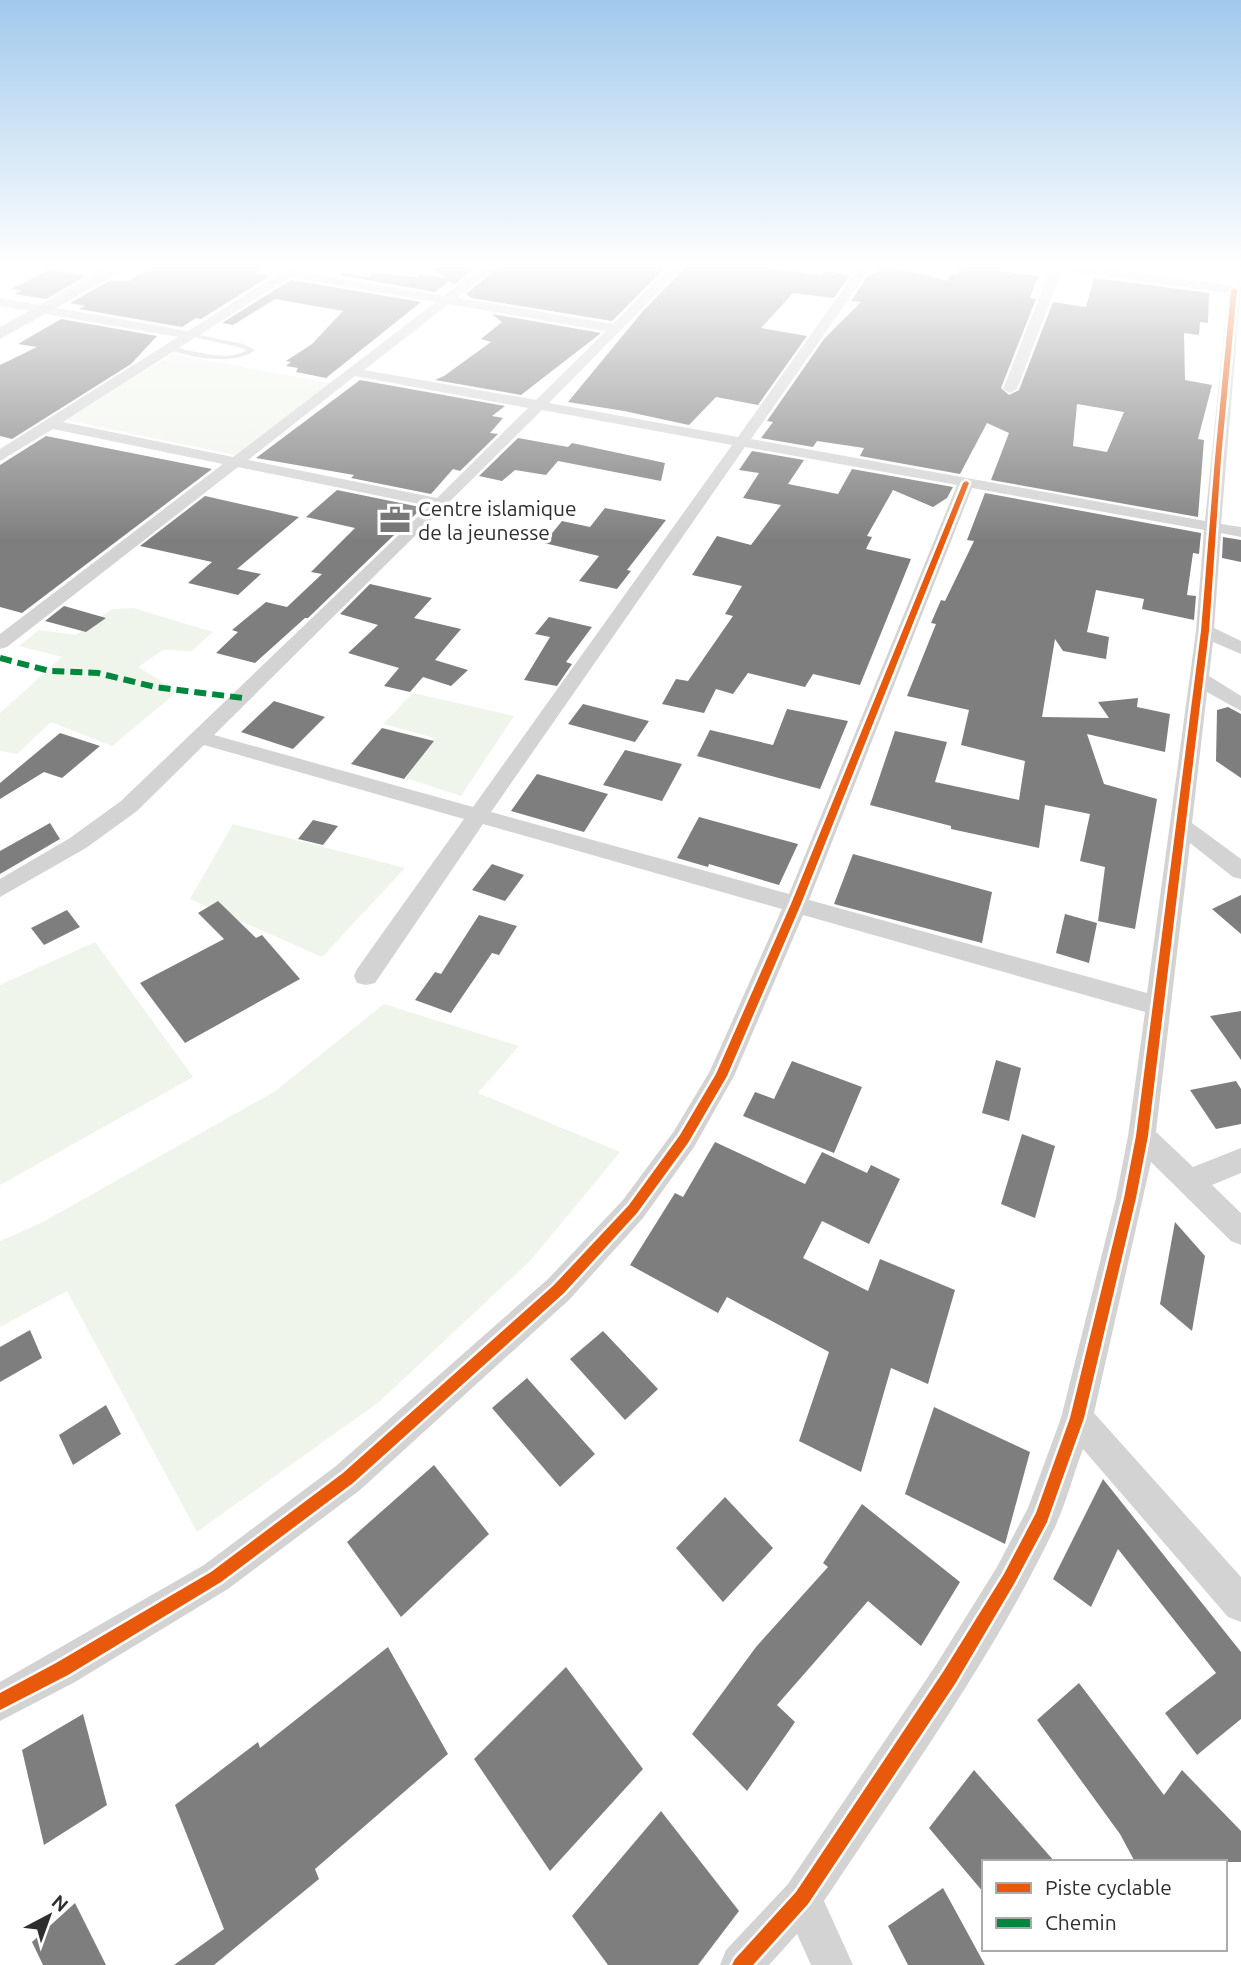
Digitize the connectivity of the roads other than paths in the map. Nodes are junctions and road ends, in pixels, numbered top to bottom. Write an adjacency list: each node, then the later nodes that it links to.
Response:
1 (152, 359): 10 (street)
2 (371, 359): 7 (street)
3 (585, 359): 9 (street)
4 (800, 359): 11 (street)
5 (1022, 359): 8 (street)
6 (1230, 359): 16 (street)
7 (354, 372): 9 (street); 13 (street)
8 (1010, 389)
9 (540, 406): 11 (street); 15 (street)
10 (51, 424): 12 (street); 13 (street)
11 (740, 442): 14 (street); 24 (street)
12 (0, 456)
13 (237, 463): 15 (street); 19 (street)
14 (966, 483): 16 (street); 28 (street)
15 (441, 504): 23 (street)
16 (1212, 527): 17 (street); 18 (street)
17 (1241, 532)
18 (1205, 631): 20 (street); 21 (street)
19 (0, 643)
20 (1241, 648)
21 (1199, 678): 22 (street); 25 (street)
22 (1241, 705)
23 (201, 738): 24 (street); 27 (street)
24 (478, 815): 28 (street); 29 (street)
25 (1180, 825): 26 (street); 30 (street)
26 (1241, 871)
27 (0, 889)
28 (796, 904): 30 (street); 37 (street)
29 (366, 976)
30 (1159, 1006): 31 (street)
31 (1142, 1136): 33 (street); 35 (street)
32 (1241, 1160): 33 (street)
33 (1189, 1182): 34 (street)
34 (1241, 1232)
35 (1077, 1418): 36 (street); 38 (street)
36 (1241, 1604)
37 (0, 1702)
38 (802, 1898): 39 (street); 40 (street)
39 (741, 1965)
40 (832, 1965)

